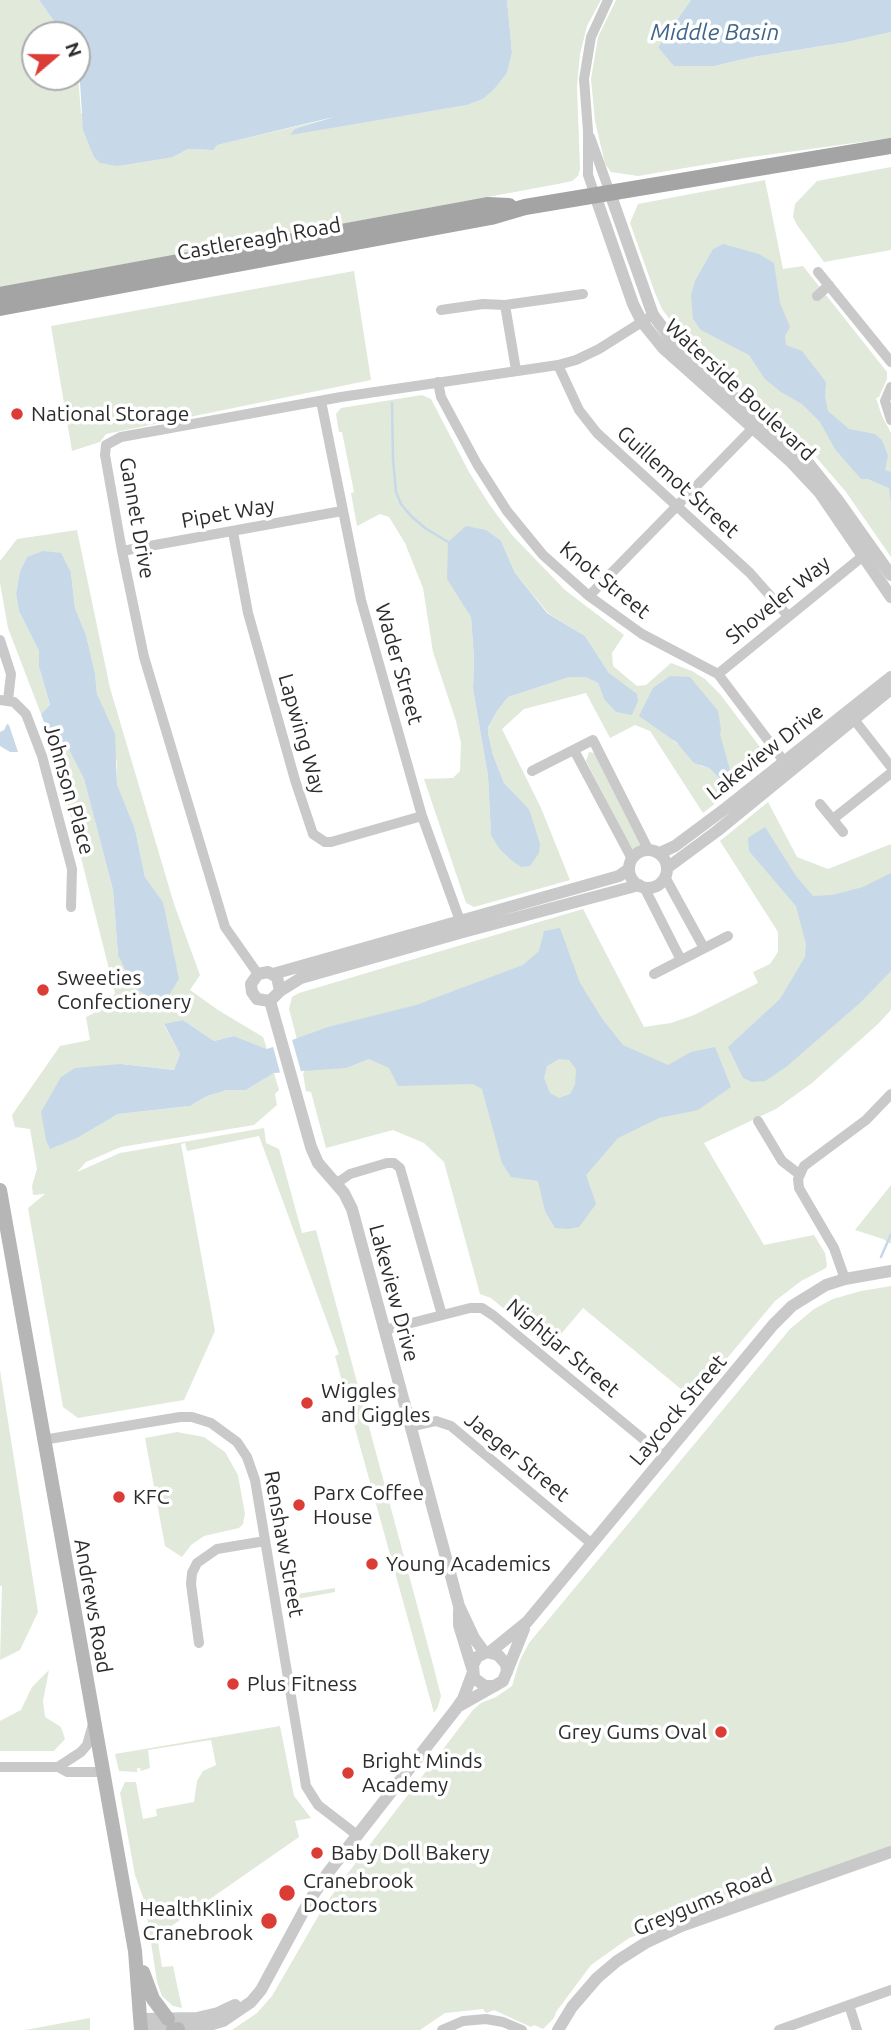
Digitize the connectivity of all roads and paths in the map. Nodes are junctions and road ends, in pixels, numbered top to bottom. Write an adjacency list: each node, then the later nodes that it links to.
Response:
1 (608, 0): 3 (street)
2 (891, 146): 3 (main road, Castlereagh Road)
3 (602, 194): 4 (main road, Castlereagh Road); 13 (street, Waterside Boulevard)
4 (525, 207): 8 (main road, Castlereagh Road); 11 (main road, Castlereagh Road)
5 (818, 272): 6 (street)
6 (829, 285): 9 (street); 14 (street)
7 (583, 293): 10 (street)
8 (0, 295)
9 (817, 296)
10 (505, 305): 12 (street); 16 (street)
11 (0, 308)
12 (441, 310)
13 (648, 318): 15 (street, Gannet Drive); 21 (street, Waterside Boulevard); 27 (street, Waterside Boulevard)
14 (891, 362)
15 (558, 365): 16 (street, Gannet Drive); 22 (street, Guillemot Street)
16 (516, 370): 17 (street, Gannet Drive)
17 (438, 382): 19 (street, Gannet Drive); 28 (street, Knot Street)
18 (891, 387): 20 (street)
19 (321, 401): 23 (street, Wader Street); 25 (street, Gannet Drive)
20 (891, 420)
21 (752, 429): 22 (street); 26 (street, Waterside Boulevard)
22 (677, 506): 28 (street); 30 (street, Guillemot Street)
23 (342, 511): 24 (street, Pipet Way); 44 (street, Wader Street)
24 (233, 532): 25 (street, Pipet Way); 44 (street, Lapwing Way)
25 (122, 551): 56 (street, Gannet Drive)
26 (863, 556): 29 (street, Waterside Boulevard); 30 (street, Shoveler Way)
27 (891, 575)
28 (589, 597): 32 (street, Knot Street)
29 (891, 597)
30 (788, 616): 32 (street, Shoveler Way)
31 (0, 640): 35 (street)
32 (718, 674): 38 (street, Knot Street)
33 (891, 677): 36 (street, Lakeview Drive)
34 (891, 689): 36 (street, Lakeview Drive)
35 (4, 700): 51 (street, Johnson Place)
36 (851, 715): 38 (street, Lakeview Drive); 39 (street)
37 (574, 750): 40 (street); 47 (street); 48 (street)
38 (787, 766): 43 (street, Lakeview Drive)
39 (891, 766)
40 (532, 771)
41 (891, 773): 45 (street)
42 (820, 804): 45 (street)
43 (728, 814): 47 (street, Lakeview Drive); 49 (street, Lakeview Drive)
44 (422, 816): 52 (street, Wader Street)
45 (833, 819): 46 (street)
46 (843, 832)
47 (654, 851): 48 (street); 49 (street)
48 (630, 864): 50 (street); 52 (street)
49 (666, 872): 50 (street); 54 (street)
50 (641, 886): 52 (street); 55 (street)
51 (71, 907)
52 (462, 927): 57 (street); 59 (street)
53 (728, 936): 54 (street)
54 (704, 948): 55 (street)
55 (681, 960): 58 (street)
56 (258, 974): 57 (street); 60 (street)
57 (273, 974): 59 (street)
58 (654, 974)
59 (280, 991): 60 (street)
60 (270, 1001): 64 (street, Lakeview Drive)
61 (891, 1094): 63 (street)
62 (758, 1121): 63 (street)
63 (799, 1174): 67 (street)
64 (337, 1183): 68 (street); 69 (street, Lakeview Drive)
65 (0, 1190): 71 (main road, Andrews Road)
66 (891, 1272): 67 (street, Laycock Street)
67 (845, 1279): 72 (street, Laycock Street)
68 (442, 1315): 69 (street, Nightjar Street); 72 (street, Nightjar Street)
69 (384, 1331): 70 (street, Lakeview Drive)
70 (410, 1427): 74 (street, Jaeger Street); 75 (street, Lakeview Drive)
71 (43, 1440): 73 (street, Renshaw Street); 83 (main road, Andrews Road)
72 (665, 1457): 74 (street, Laycock Street)
73 (265, 1541): 77 (street); 87 (street, Renshaw Street)
74 (593, 1544): 76 (street, Laycock Street)
75 (459, 1606): 78 (street, Lakeview Drive); 79 (street, Lakeview Drive)
76 (527, 1622): 78 (street, Laycock Street); 80 (street, Laycock Street)
77 (199, 1643)
78 (488, 1652): 79 (street); 80 (street)
79 (473, 1670): 81 (street); 82 (street)
80 (507, 1673): 81 (street)
81 (495, 1686): 82 (street)
82 (456, 1709): 87 (street)
83 (93, 1724): 85 (street); 86 (main road, Andrews Road)
84 (0, 1767): 85 (street)
85 (58, 1767): 86 (street)
86 (102, 1772): 89 (main road, Andrews Road)
87 (357, 1835): 93 (street)
88 (891, 1852): 96 (street, Greygums Road)
89 (135, 1951): 92 (main road, Andrews Road); 93 (main road)
90 (891, 1990): 91 (street)
91 (849, 2005): 97 (street); 98 (street)
92 (141, 2026): 93 (street)
93 (173, 2026)
94 (442, 2030): 95 (street)
95 (523, 2030)
96 (558, 2030)
97 (779, 2030)
98 (857, 2030)

